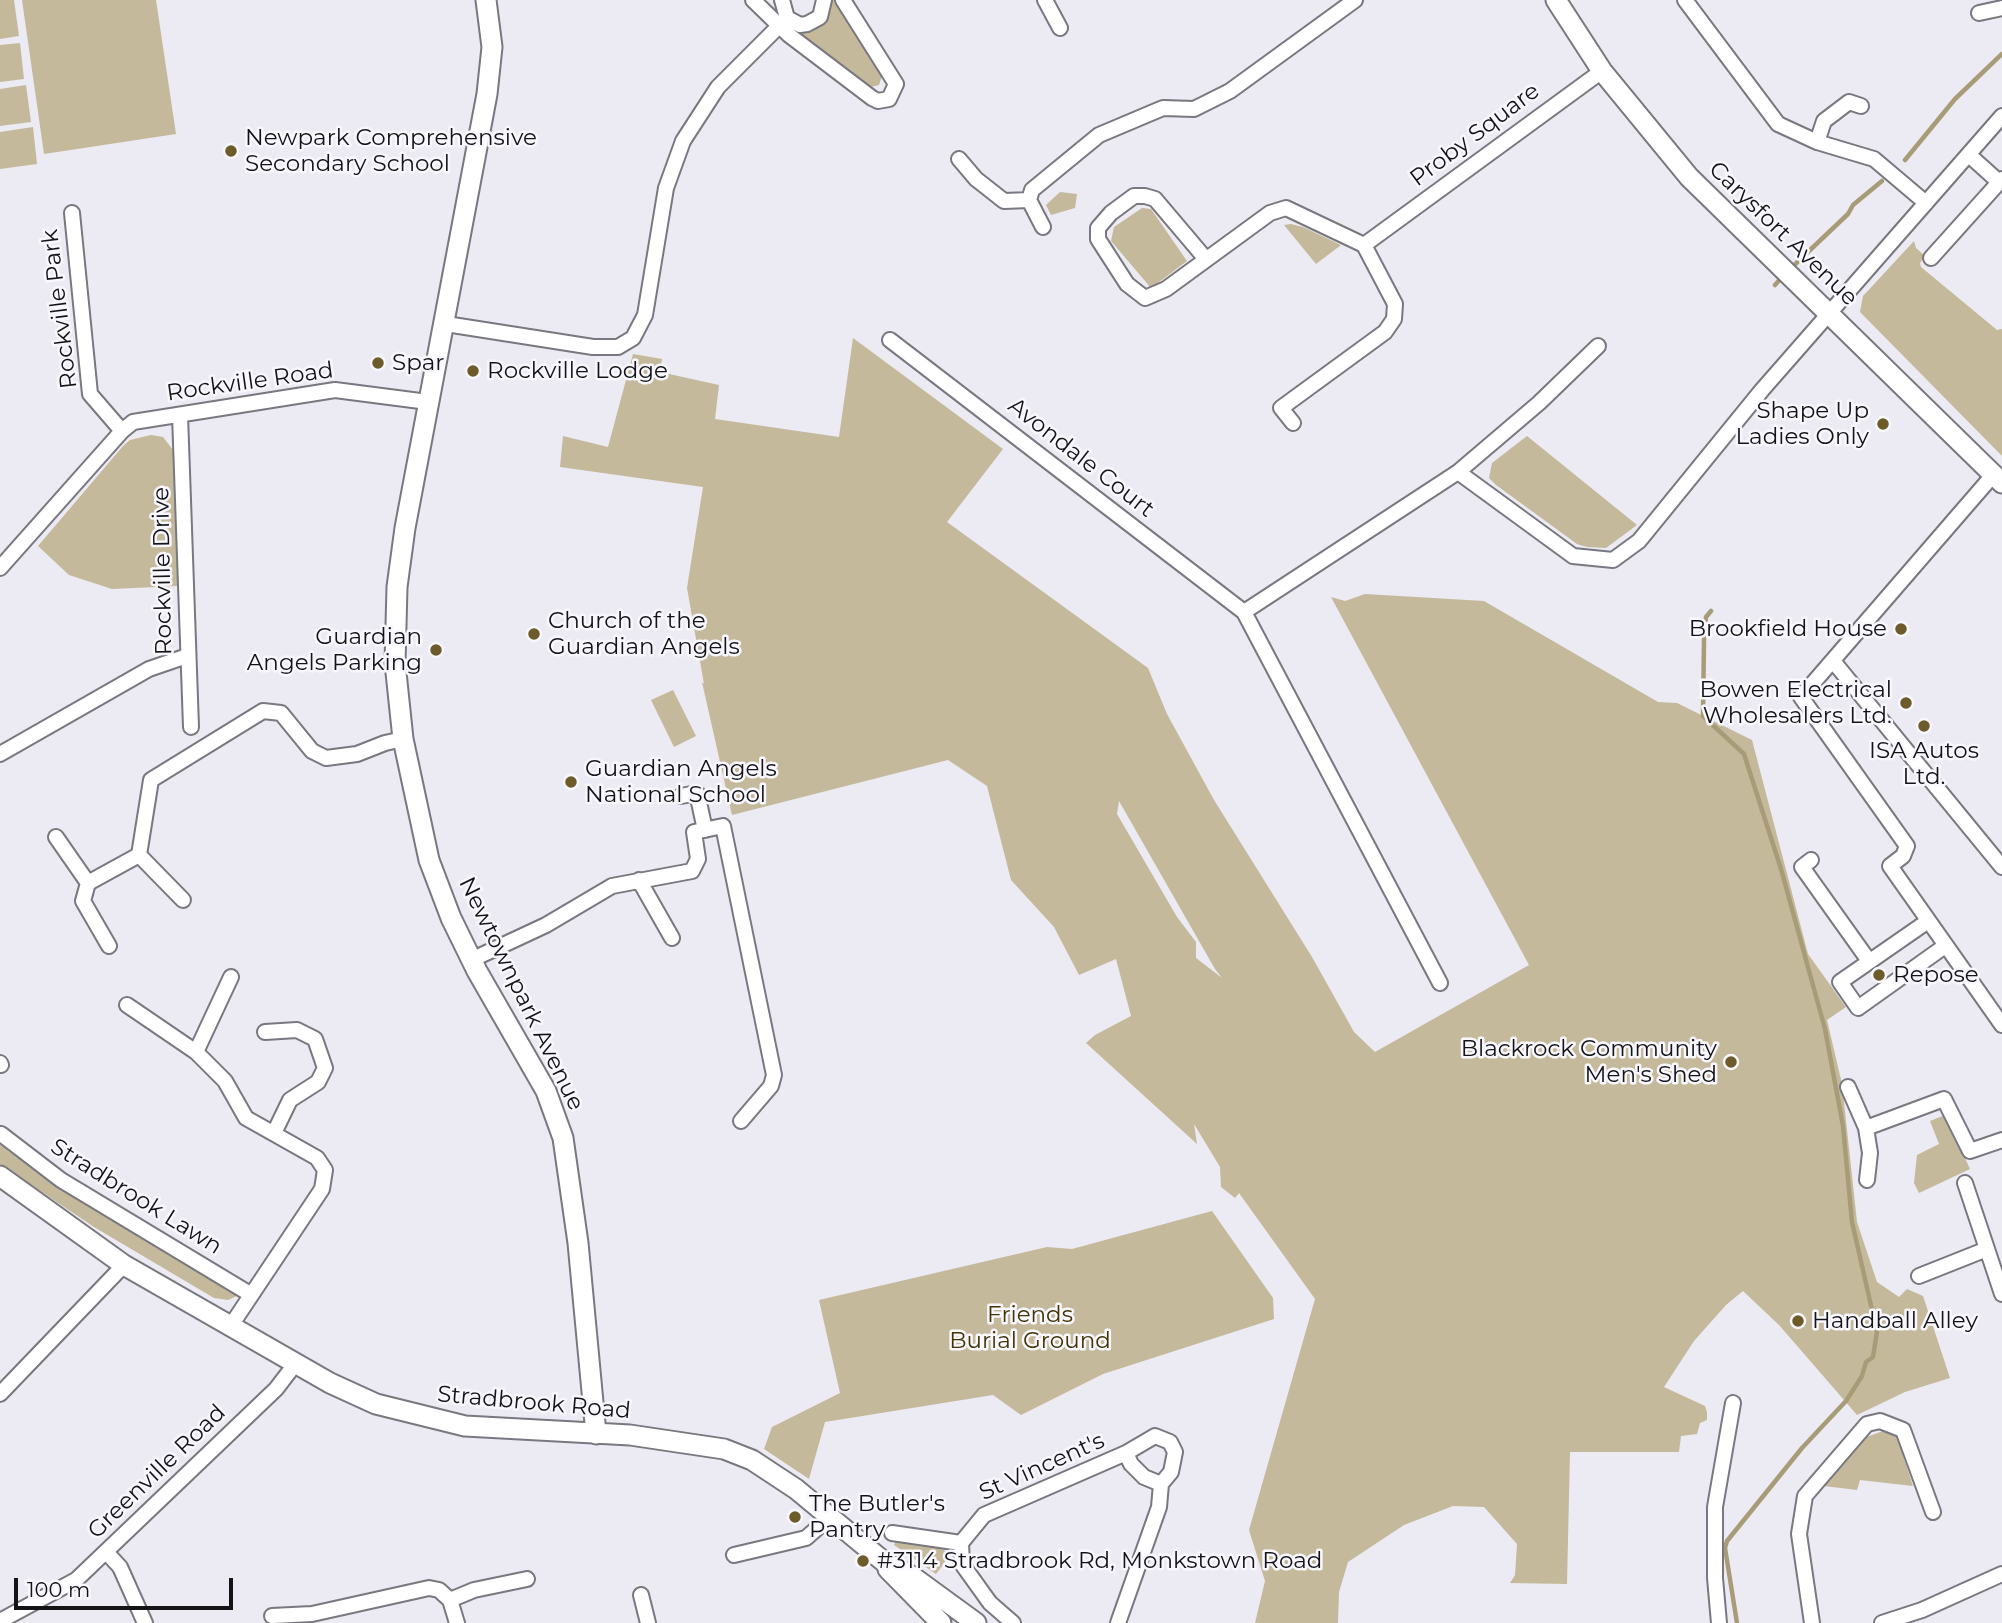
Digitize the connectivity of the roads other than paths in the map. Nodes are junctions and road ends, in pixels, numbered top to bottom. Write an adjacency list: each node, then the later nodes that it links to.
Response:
1 (486, 0): 29 (main road, Newtownpark Avenue)
2 (753, 0): 12 (street)
3 (782, 0): 12 (street)
4 (824, 0): 12 (street)
5 (843, 0): 12 (street)
6 (1045, 0): 13 (street)
7 (1355, 0): 21 (street)
8 (1556, 0): 14 (main road, Carysfort Avenue)
9 (1685, 0): 17 (street)
10 (2002, 8): 11 (street)
11 (1979, 13)
12 (783, 21): 29 (street)
13 (1060, 28)
14 (1602, 71): 25 (street, Proby Square); 28 (main road, Carysfort Avenue)
15 (1861, 106): 17 (street)
16 (2002, 116): 18 (street)
17 (1817, 142): 22 (street)
18 (1969, 155): 20 (street); 22 (street)
19 (959, 159): 21 (street)
20 (2001, 180): 27 (street)
21 (1029, 200): 24 (street)
22 (1926, 203): 28 (street)
23 (72, 213): 35 (street, Rockville Park)
24 (1043, 227)
25 (1363, 245): 26 (street); 34 (street)
26 (1205, 258): 26 (street)
27 (1931, 258)
28 (1828, 312): 36 (street); 37 (main road, Carysfort Avenue)
29 (446, 324): 32 (main road, Newtownpark Avenue)
30 (890, 340): 39 (street, Avondale Court)
31 (1598, 346): 36 (street)
32 (428, 402): 33 (street, Rockville Road); 43 (main road, Newtownpark Avenue)
33 (180, 415): 35 (street, Rockville Road); 40 (street, Rockville Drive)
34 (1293, 423)
35 (122, 431): 38 (street)
36 (1458, 472): 39 (street)
37 (1998, 478): 41 (street)
38 (0, 568)
39 (1244, 612): 61 (street, Avondale Court)
40 (187, 656): 42 (street, Rockville Drive); 44 (street)
41 (1833, 661): 50 (street); 54 (street)
42 (191, 727)
43 (403, 739): 48 (street); 58 (main road, Newtownpark Avenue)
44 (0, 754)
45 (681, 796): 46 (street)
46 (705, 830): 51 (street); 67 (street)
47 (56, 837): 52 (street)
48 (139, 855): 52 (street); 53 (street)
49 (1811, 860): 59 (street)
50 (2002, 867)
51 (639, 880): 55 (street); 58 (street)
52 (88, 883): 56 (street)
53 (183, 900)
54 (1928, 921): 57 (street); 59 (street)
55 (672, 937)
56 (108, 946)
57 (1945, 946): 59 (street); 63 (street)
58 (471, 960): 84 (main road, Newtownpark Avenue)
59 (1868, 961)
60 (231, 977): 65 (street)
61 (1440, 983)
62 (127, 1005): 65 (street)
63 (2002, 1026)
64 (265, 1032): 69 (street)
65 (196, 1052): 69 (street)
66 (1848, 1087): 68 (street)
67 (741, 1121)
68 (1866, 1128): 71 (street); 73 (street)
69 (274, 1133): 78 (street)
70 (1, 1134): 78 (street, Stradbrook Lawn)
71 (2002, 1140)
72 (0, 1176): 76 (main road, Stradbrook Road)
73 (1867, 1180)
74 (1965, 1183): 75 (street)
75 (1987, 1249): 77 (street); 79 (street)
76 (124, 1265): 80 (main road, Stradbrook Road); 82 (street)
77 (1919, 1276)
78 (250, 1294): 80 (street)
79 (2002, 1294)
80 (232, 1324): 81 (main road, Stradbrook Road)
81 (296, 1363): 84 (main road, Stradbrook Road); 91 (street, Greenville Road)
82 (0, 1394)
83 (1733, 1403): 107 (street)
84 (596, 1434): 88 (main road, Stradbrook Road)
85 (1126, 1453): 86 (street, St Vincent's); 86 (street); 90 (street, St Vincent's)
86 (1161, 1484): 106 (street)
87 (1933, 1512): 108 (street)
88 (830, 1517): 92 (street); 93 (main road, Stradbrook Road)
89 (892, 1533): 90 (street)
90 (961, 1543): 105 (street)
91 (107, 1553): 99 (street, Greenville Road); 100 (street)
92 (734, 1555)
93 (883, 1561): 103 (main road, Stradbrook Road); 104 (main road, Stradbrook Road)
94 (2002, 1574): 109 (street)
95 (527, 1579): 97 (street)
96 (641, 1595): 102 (street)
97 (450, 1600): 98 (street); 101 (street)
98 (272, 1616)
99 (0, 1620)
100 (145, 1623)
101 (457, 1623)
102 (648, 1623)
103 (941, 1623)
104 (976, 1623)
105 (1013, 1623)
106 (1118, 1623)
107 (1719, 1623)
108 (1812, 1623)
109 (1882, 1623)

